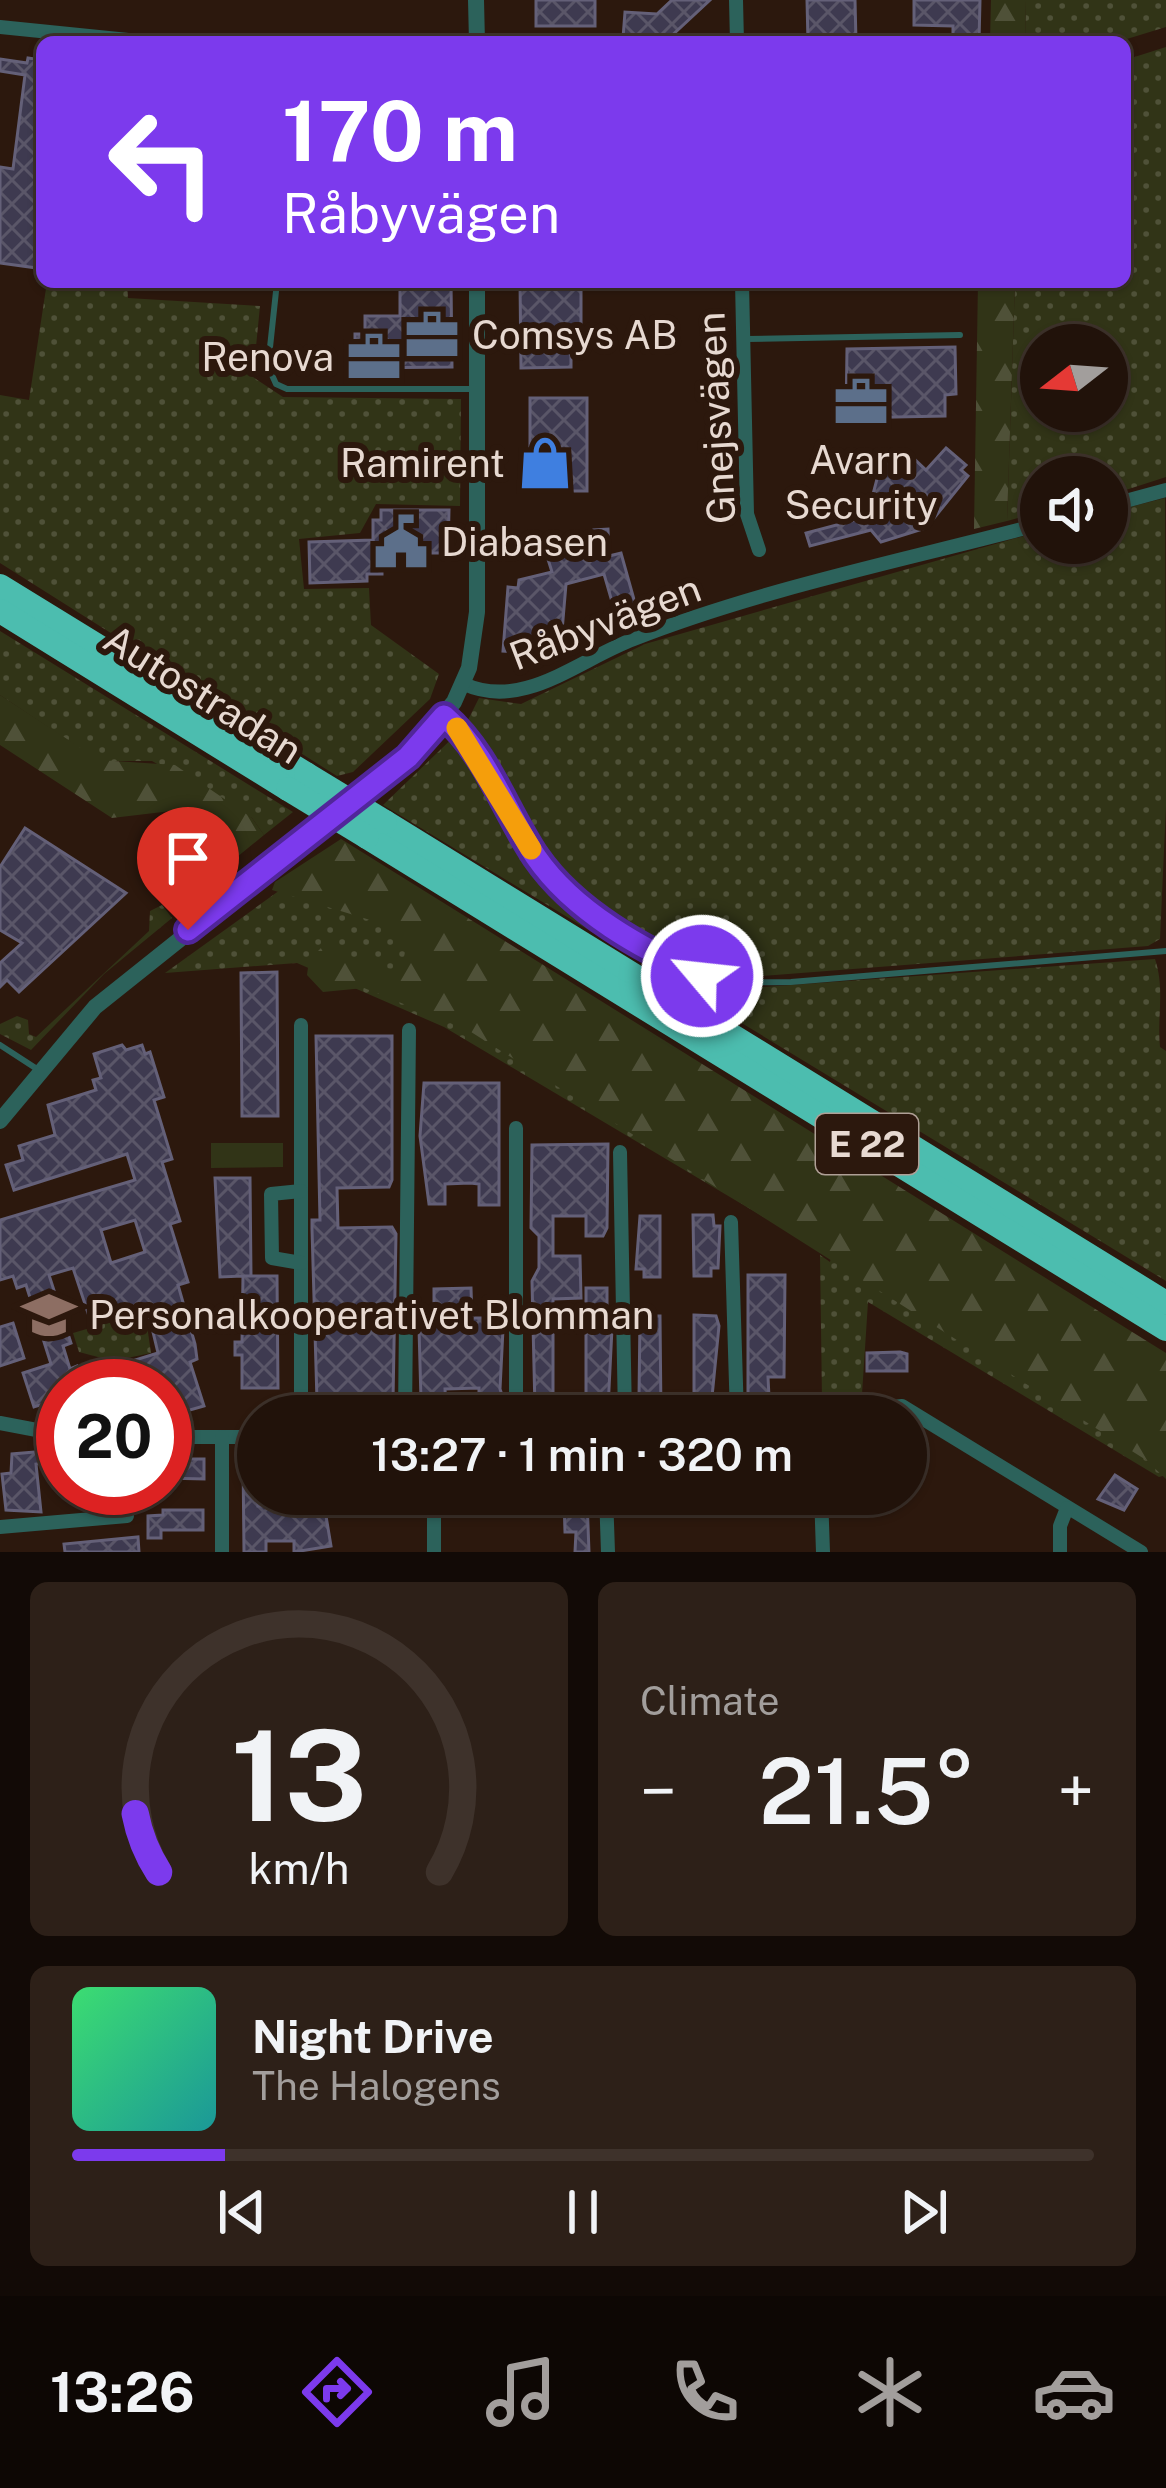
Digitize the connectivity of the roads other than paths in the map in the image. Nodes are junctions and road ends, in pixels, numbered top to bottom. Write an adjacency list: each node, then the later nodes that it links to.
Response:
1 (476, 0): 5 (street)
2 (736, 0): 6 (street)
3 (0, 27): 4 (street)
4 (89, 36)
5 (477, 36)
6 (737, 36)
7 (277, 288): 12 (lane)
8 (477, 288): 12 (street)
9 (742, 288): 11 (street, Gnejsvägen)
10 (960, 335): 11 (lane)
11 (743, 339): 16 (street, Gnejsvägen)
12 (478, 389): 19 (street)
13 (1166, 490): 14 (street)
14 (1128, 500)
15 (1020, 530): 19 (street, Råbyvägen)
16 (759, 550)
17 (0, 586): 21 (highway, Autostradan / E 22)
18 (0, 611): 21 (highway, Autostradan / E 22)
19 (464, 684): 20 (street, Råbyvägen)
20 (444, 716): 23 (lane); 27 (street, Råbyvägen)
21 (297, 781): 22 (highway, Autostradan / E 22, bridge)
22 (376, 830): 34 (highway, Autostradan / E 22); 35 (highway, Autostradan / E 22)
23 (1166, 951)
24 (301, 1025): 31 (street)
25 (409, 1030): 37 (street)
26 (1, 1047): 27 (lane)
27 (38, 1070): 28 (street, Råbyvägen)
28 (0, 1121)
29 (516, 1128): 38 (street)
30 (620, 1152): 39 (street)
31 (301, 1191): 33 (street); 33 (street)
32 (731, 1222): 40 (street)
33 (301, 1264): 36 (street)
34 (1166, 1303)
35 (1166, 1329)
36 (301, 1395)
37 (406, 1395)
38 (516, 1395)
39 (625, 1395)
40 (736, 1395)
41 (927, 1421): 47 (street)
42 (0, 1423): 43 (street)
43 (36, 1430)
44 (192, 1437): 45 (street)
45 (222, 1437): 46 (street); 53 (street)
46 (237, 1437)
47 (1067, 1508): 57 (street); 58 (street)
48 (434, 1515): 54 (street)
49 (607, 1515): 55 (street)
50 (822, 1515): 56 (street)
51 (127, 1516): 52 (street)
52 (0, 1527)
53 (222, 1552)
54 (434, 1552)
55 (608, 1552)
56 (824, 1552)
57 (1060, 1552)
58 (1141, 1552)

